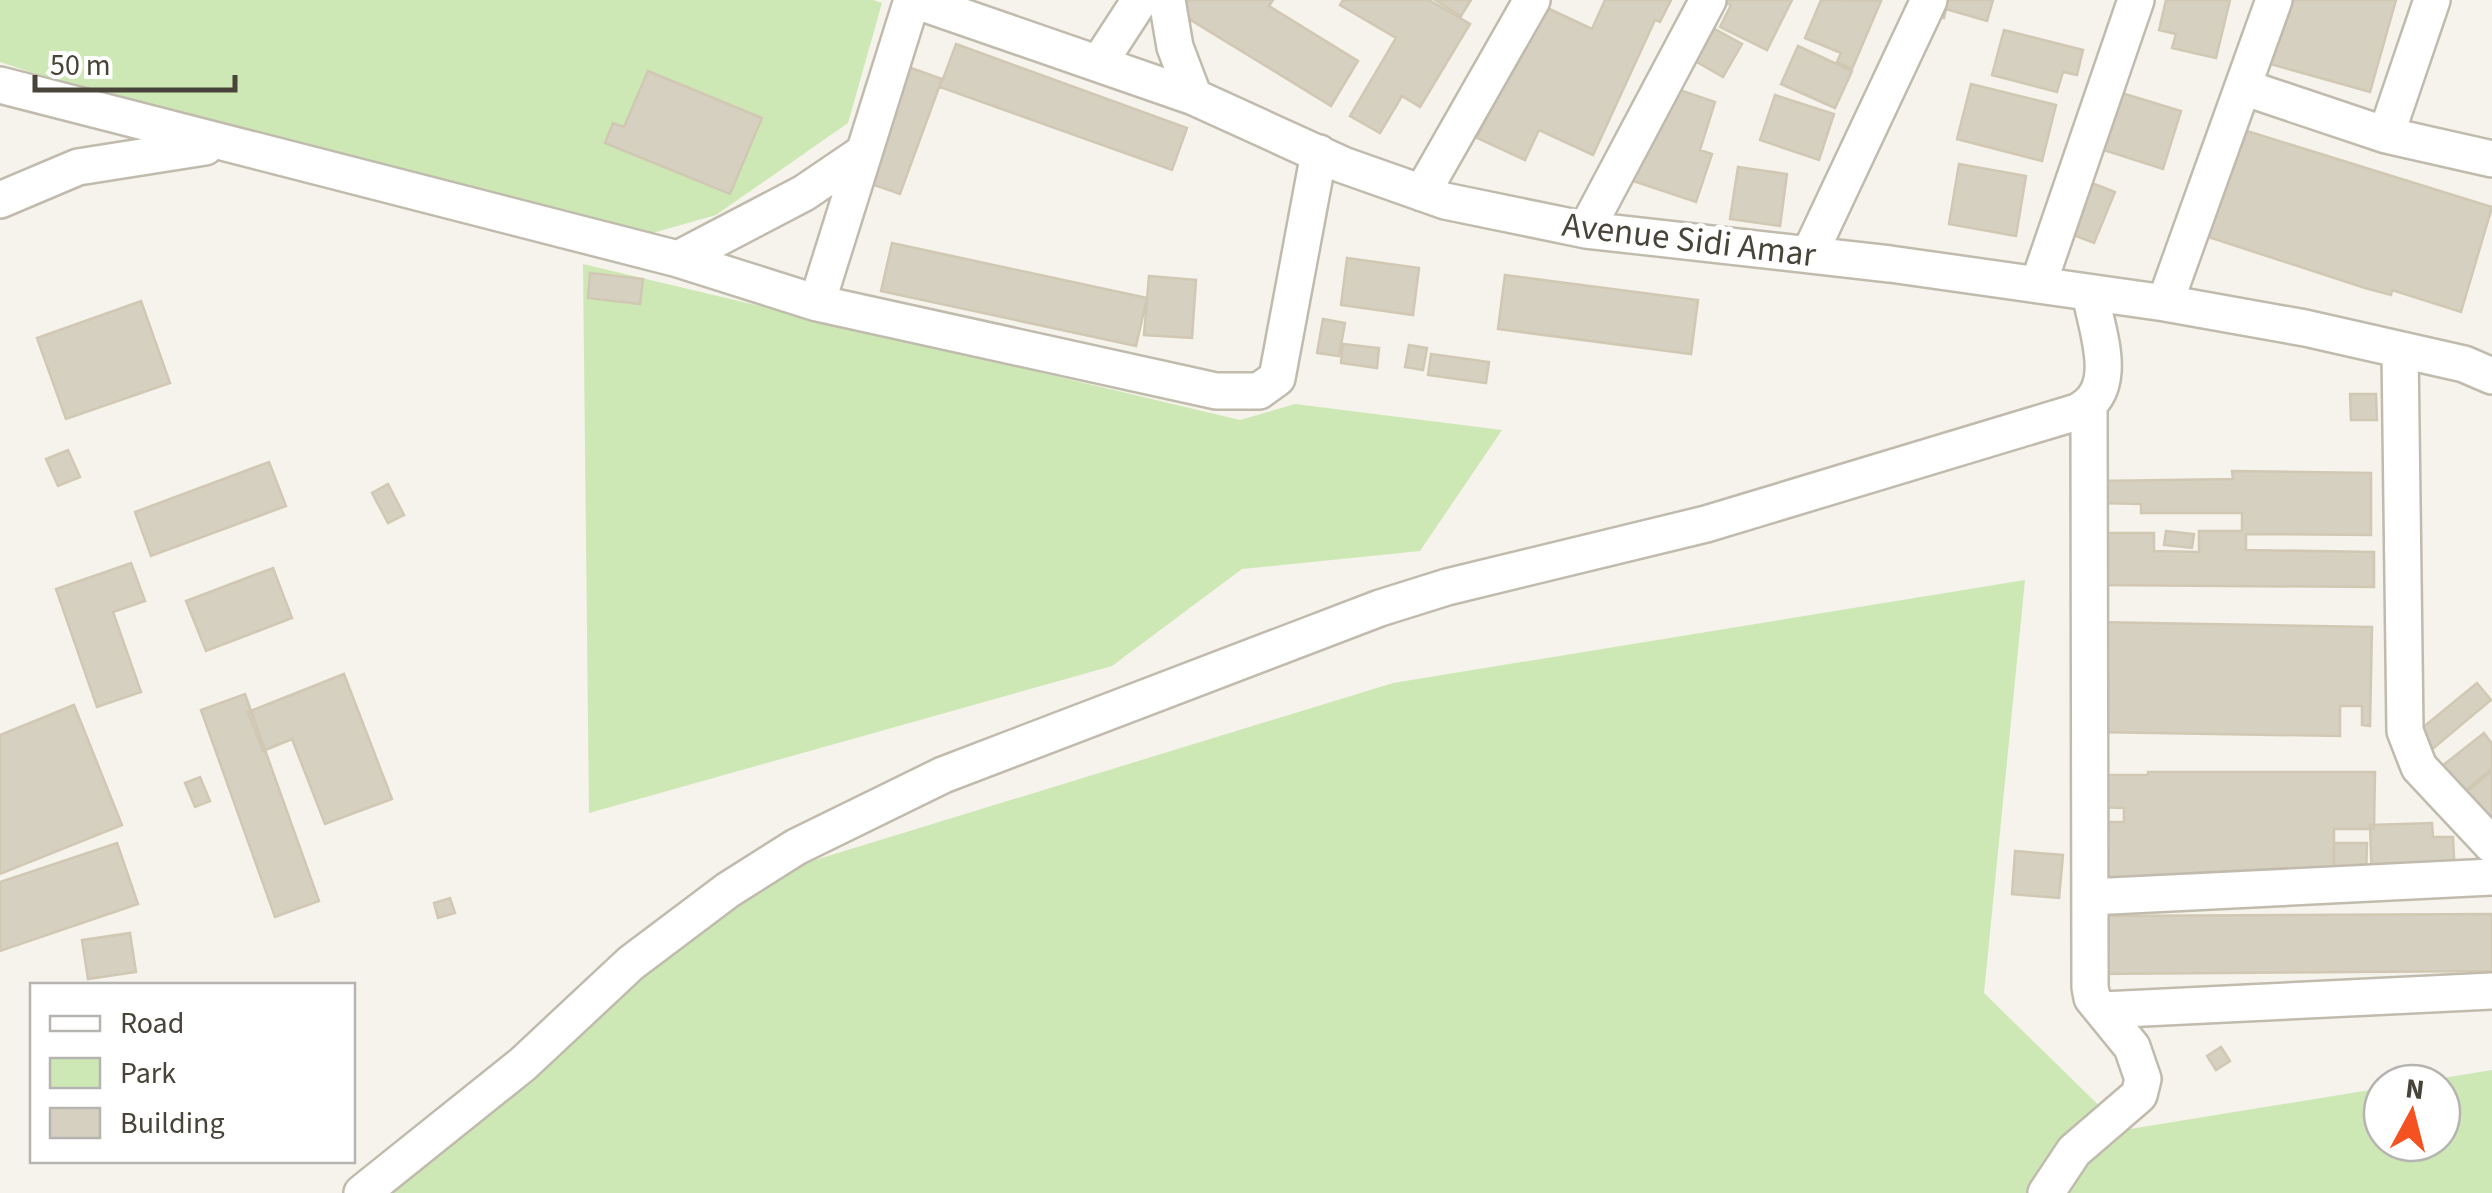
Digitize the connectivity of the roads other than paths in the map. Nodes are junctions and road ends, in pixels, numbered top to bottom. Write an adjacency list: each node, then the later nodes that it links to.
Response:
1 (913, 0): 10 (street, Avenue Sidi Amar); 18 (street)
2 (1140, 0): 10 (street)
3 (1168, 0): 13 (street)
4 (1532, 0): 21 (street)
5 (1708, 0): 23 (street)
6 (1929, 0): 24 (street)
7 (2136, 0): 26 (street)
8 (2274, 0): 12 (street)
9 (2432, 0): 15 (street)
10 (1099, 63): 13 (street, Avenue Sidi Amar)
11 (0, 85): 14 (street)
12 (2246, 88): 15 (street); 29 (street)
13 (1194, 97): 17 (street, Avenue Sidi Amar)
14 (96, 110): 16 (street); 20 (street)
15 (2386, 135): 19 (street)
16 (237, 146): 20 (street); 25 (street)
17 (1319, 153): 21 (street, Avenue Sidi Amar); 28 (street)
18 (860, 156): 25 (street); 28 (street)
19 (2492, 160)
20 (78, 167): 22 (street)
21 (1422, 192): 23 (street, Avenue Sidi Amar)
22 (0, 200)
23 (1586, 230): 24 (street, Avenue Sidi Amar)
24 (1809, 255): 26 (street, Avenue Sidi Amar)
25 (678, 259): 28 (street)
26 (2038, 285): 27 (street, Avenue Sidi Amar)
27 (2090, 292): 29 (street, Avenue Sidi Amar); 32 (street)
28 (817, 302)
29 (2165, 303): 30 (street, Avenue Sidi Amar)
30 (2400, 350): 31 (street, Avenue Sidi Amar); 33 (street)
31 (2492, 376)
32 (2089, 406): 35 (street); 38 (street)
33 (2492, 845)
34 (2492, 878): 35 (street)
35 (2090, 898): 37 (street)
36 (2492, 991): 37 (street)
37 (2102, 1010): 39 (street)
38 (362, 1193)
39 (2046, 1193)

